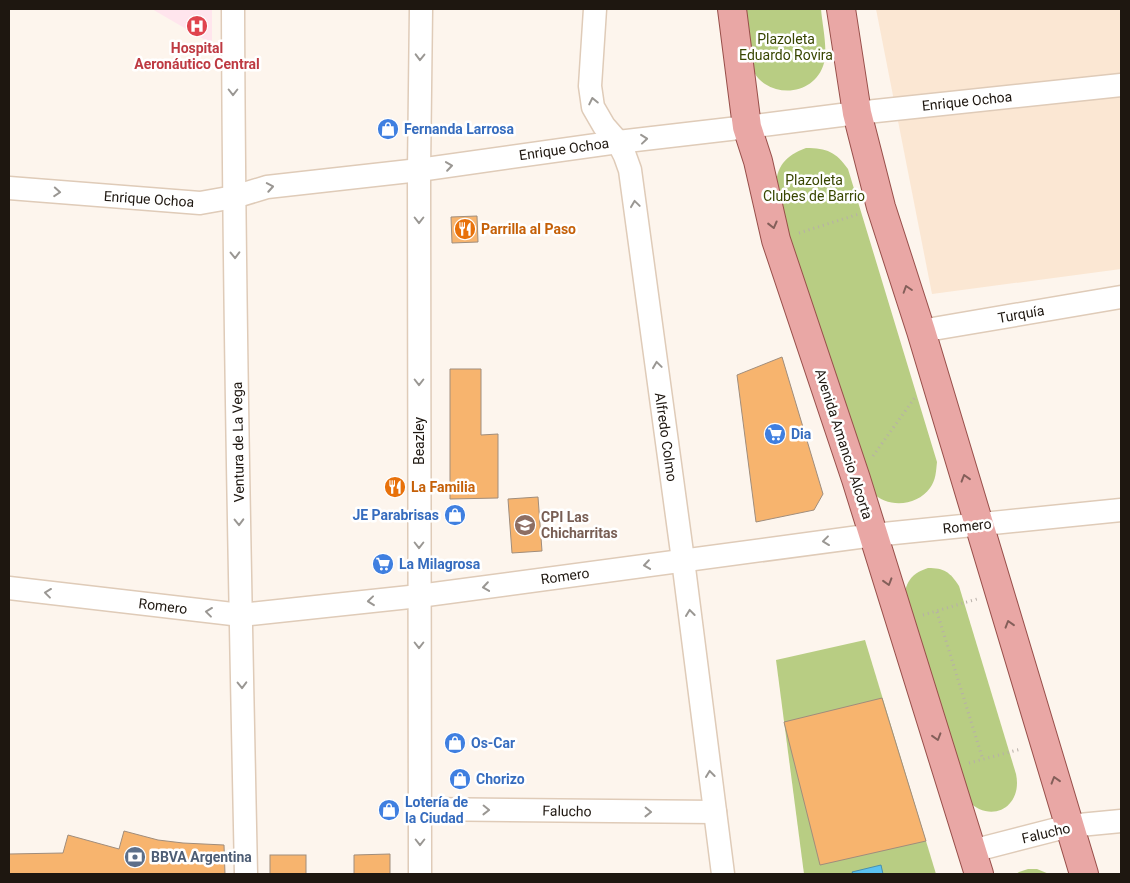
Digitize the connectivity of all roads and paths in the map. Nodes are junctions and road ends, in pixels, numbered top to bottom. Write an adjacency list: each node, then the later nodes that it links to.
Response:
1 (233, 9): 12 (street, Ventura de La Vega, one-way to 12)
2 (421, 9): 10 (street, Beazley, one-way to 10)
3 (595, 9): 9 (street, Alfredo Colmo, one-way to 3)
4 (732, 9): 8 (main road, Avenida Amancio Alcorta)
5 (841, 9): 7 (main road)
6 (1121, 86): 7 (street, Enrique Ochoa)
7 (857, 113): 8 (street, Enrique Ochoa); 13 (main road)
8 (747, 127): 9 (street, Enrique Ochoa, one-way to 8); 14 (main road, Avenida Amancio Alcorta, one-way to 14)
9 (618, 142): 10 (street, Enrique Ochoa, one-way to 9); 22 (street, Alfredo Colmo, one-way to 9)
10 (419, 170): 12 (street, Enrique Ochoa, one-way to 10); 25 (street, Beazley, one-way to 25)
11 (9, 188): 12 (street, Enrique Ochoa, one-way to 12)
12 (234, 197): 27 (street, Ventura de La Vega, one-way to 27)
13 (881, 207): 14 (path); 16 (main road, one-way to 13)
14 (776, 240): 18 (main road, Avenida Amancio Alcorta)
15 (1121, 297): 16 (street, Turquía)
16 (921, 331): 17 (main road)
17 (933, 372): 18 (path); 20 (main road, one-way to 17)
18 (856, 479): 21 (main road, Avenida Amancio Alcorta)
19 (1121, 510): 20 (street, Romero)
20 (979, 525): 21 (street, Romero); 24 (main road)
21 (874, 535): 22 (street, Romero, one-way to 22); 28 (main road, Avenida Amancio Alcorta, one-way to 28)
22 (683, 560): 25 (street, Romero, one-way to 25); 33 (street, Alfredo Colmo, one-way to 22)
23 (9, 588): 27 (street, Romero, one-way to 23)
24 (999, 592): 26 (path); 29 (main road, one-way to 24)
25 (419, 596): 27 (street, Romero, one-way to 27); 32 (street, Beazley, one-way to 32)
26 (937, 612): 28 (path); 30 (path)
27 (240, 615): 37 (street, Ventura de La Vega, one-way to 37)
28 (901, 622): 31 (main road, Avenida Amancio Alcorta, one-way to 31)
29 (1044, 742): 30 (path); 35 (main road, one-way to 29)
30 (983, 760): 31 (path)
31 (946, 769): 36 (main road, Avenida Amancio Alcorta)
32 (420, 809): 33 (street, Falucho, one-way to 33); 38 (street, Beazley, one-way to 38)
33 (715, 812): 39 (street, Alfredo Colmo)
34 (1121, 821): 35 (street, Falucho)
35 (1070, 826): 36 (street, Falucho); 40 (main road)
36 (976, 863)
37 (246, 874)
38 (420, 874)
39 (723, 874)
40 (1084, 874)

